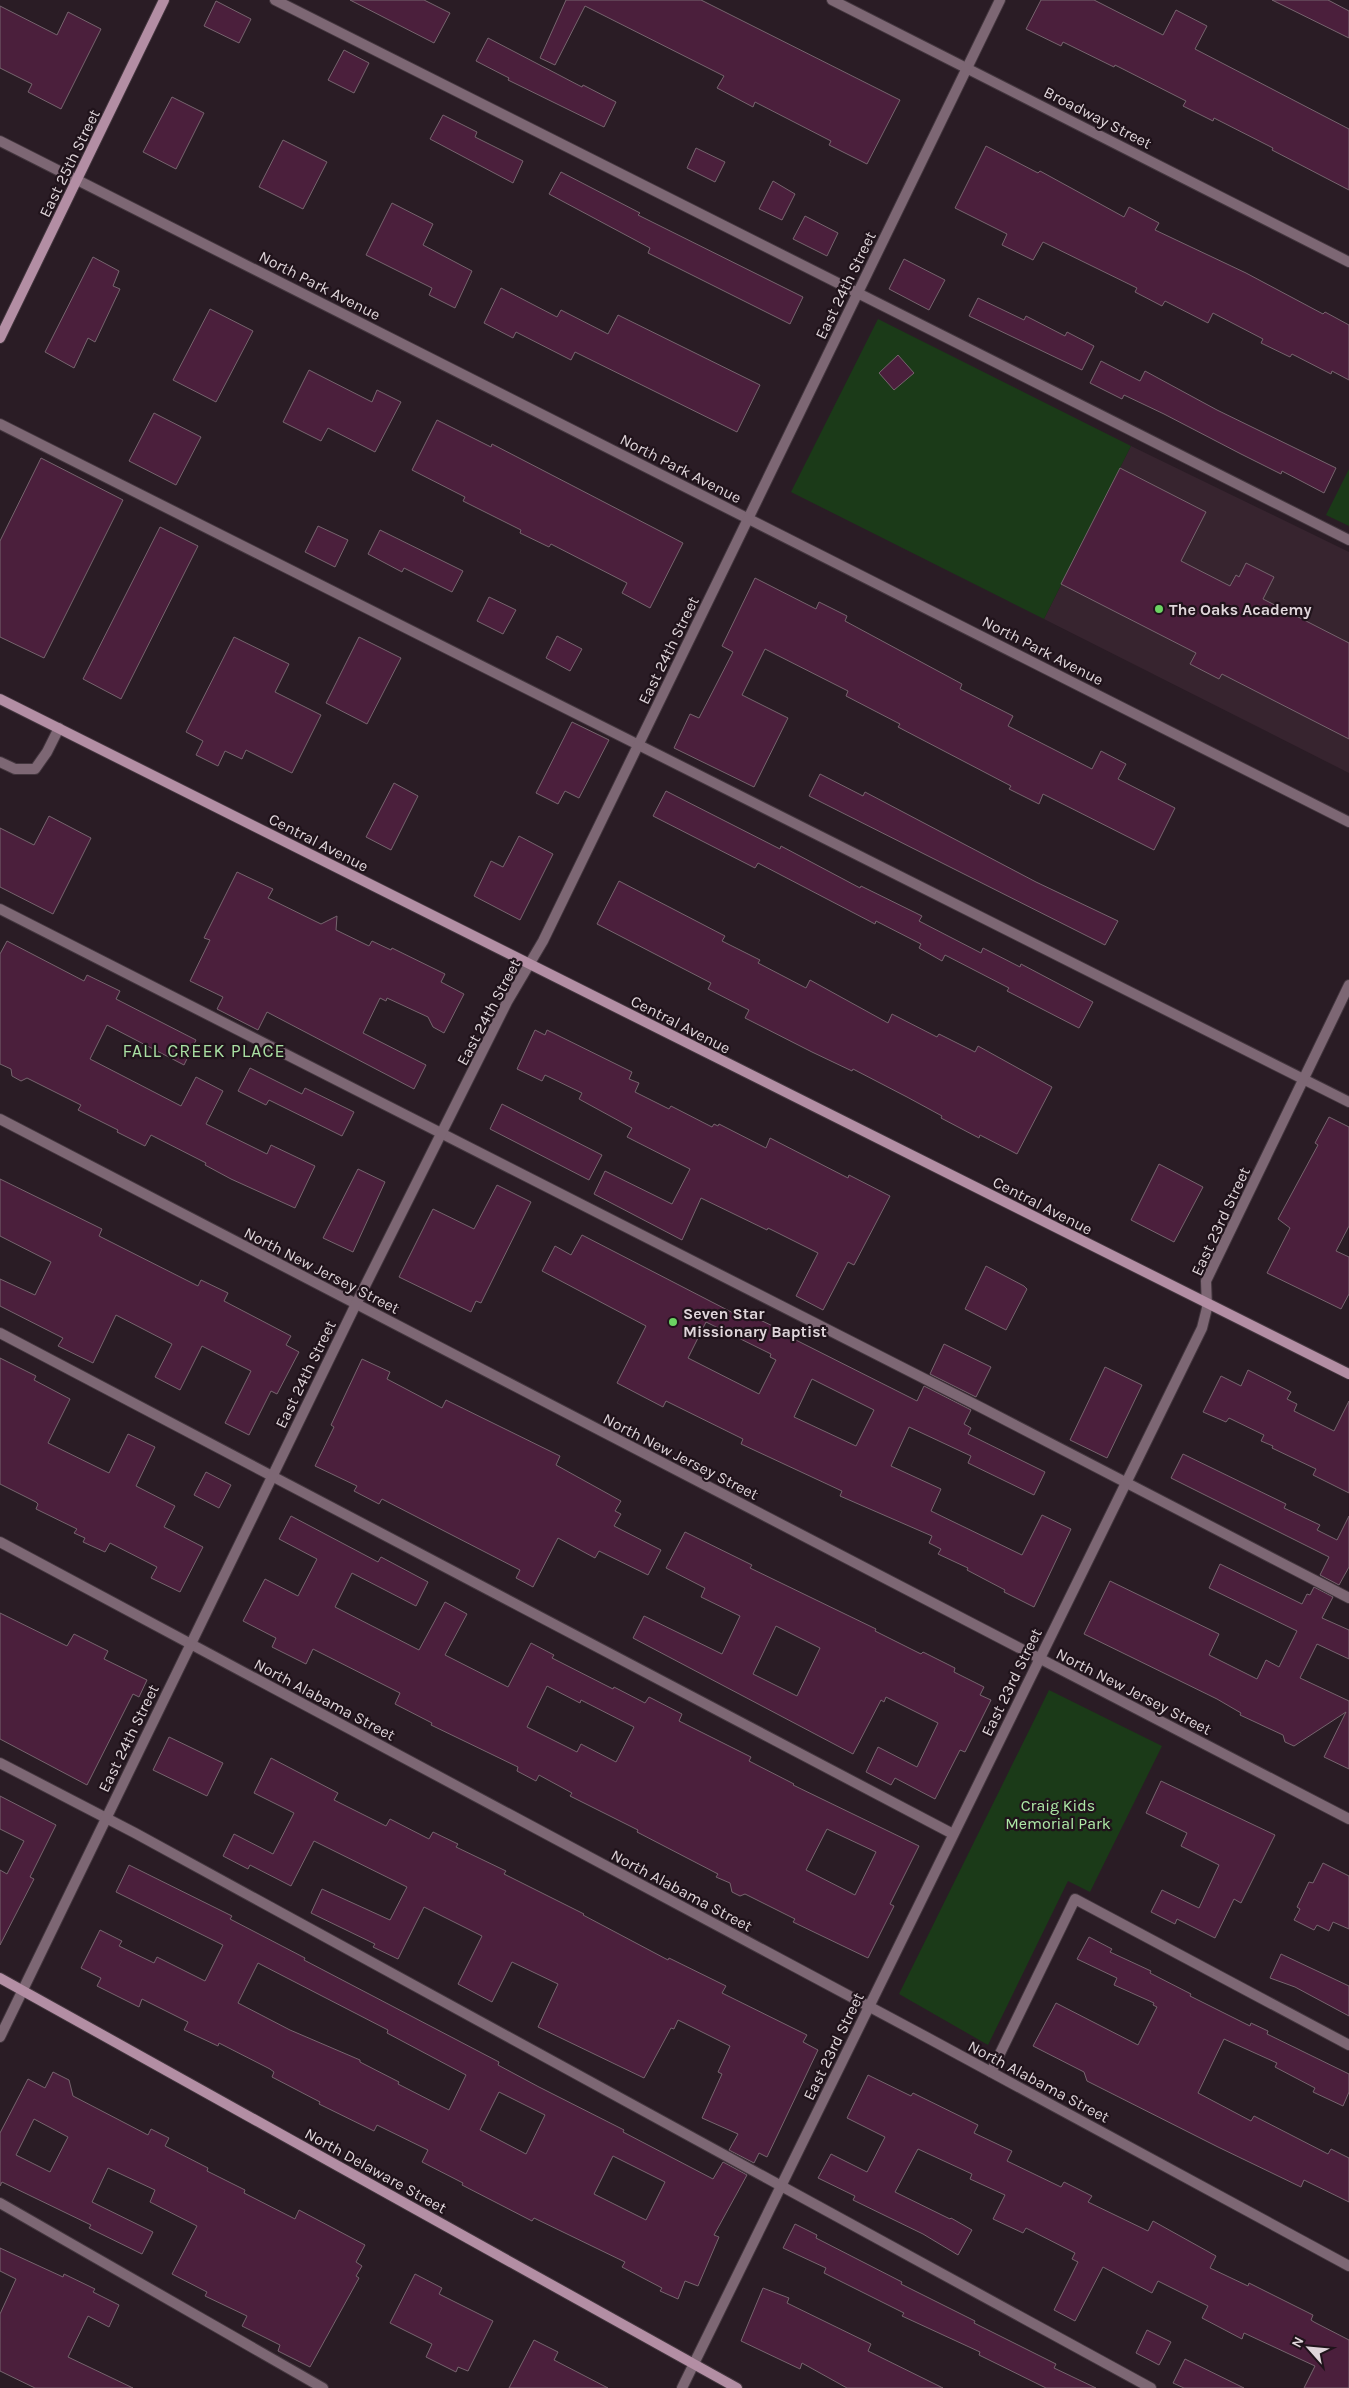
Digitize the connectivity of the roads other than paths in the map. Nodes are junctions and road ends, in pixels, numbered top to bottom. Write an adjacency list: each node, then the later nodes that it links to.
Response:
1 (164, 0): 7 (main road, East 25th Street)
2 (275, 0): 9 (street)
3 (832, 0): 5 (street, Broadway Street)
4 (1000, 0): 5 (street, East 24th Street)
5 (967, 68): 8 (street, Broadway Street); 9 (street, East 24th Street)
6 (0, 141): 7 (street, North Park Avenue)
7 (77, 180): 10 (main road, East 25th Street); 12 (street, North Park Avenue)
8 (1349, 262)
9 (858, 293): 12 (street, East 24th Street); 13 (street)
10 (0, 338)
11 (0, 424): 16 (street)
12 (748, 518): 16 (street, East 24th Street); 18 (street, North Park Avenue)
13 (1349, 540)
14 (0, 699): 15 (main road, Central Avenue)
15 (59, 728): 17 (street); 20 (main road, Central Avenue)
16 (638, 745): 20 (street, East 24th Street); 22 (street)
17 (0, 762)
18 (1349, 822)
19 (0, 909): 25 (street)
20 (529, 965): 25 (street, East 24th Street); 26 (main road, Central Avenue)
21 (1349, 985): 22 (street, East 23rd Street)
22 (1304, 1079): 23 (street); 26 (street, East 23rd Street)
23 (1349, 1102)
24 (0, 1119): 27 (street, North New Jersey Street)
25 (441, 1133): 27 (street, East 24th Street); 31 (street)
26 (1206, 1303): 29 (main road, Central Avenue); 31 (street, East 23rd Street)
27 (356, 1304): 30 (street, East 24th Street); 35 (street, North New Jersey Street)
28 (0, 1333): 30 (street)
29 (1349, 1374)
30 (272, 1476): 34 (street, East 24th Street); 39 (street)
31 (1126, 1483): 33 (street); 35 (street, East 23rd Street)
32 (0, 1542): 34 (street, North Alabama Street)
33 (1349, 1598)
34 (190, 1644): 37 (street, East 24th Street); 42 (street, North Alabama Street)
35 (1039, 1658): 38 (street, North New Jersey Street); 39 (street, East 23rd Street)
36 (0, 1763): 37 (street)
37 (106, 1819): 41 (street, East 24th Street); 46 (street)
38 (1349, 1819)
39 (953, 1834): 42 (street, East 23rd Street)
40 (0, 1978): 41 (main road, North Delaware Street)
41 (22, 1991): 43 (street, East 24th Street); 49 (main road, North Delaware Street)
42 (869, 2007): 45 (street, North Alabama Street); 46 (street, East 23rd Street)
43 (0, 2037)
44 (1349, 2045): 45 (street)
45 (991, 2072): 48 (street, North Alabama Street)
46 (781, 2185): 49 (street, East 23rd Street); 53 (street)
47 (0, 2204): 50 (street)
48 (1349, 2266)
49 (694, 2364): 51 (street, East 23rd Street); 52 (main road, North Delaware Street)
50 (323, 2388)
51 (682, 2388)
52 (737, 2388)
53 (1151, 2388)

